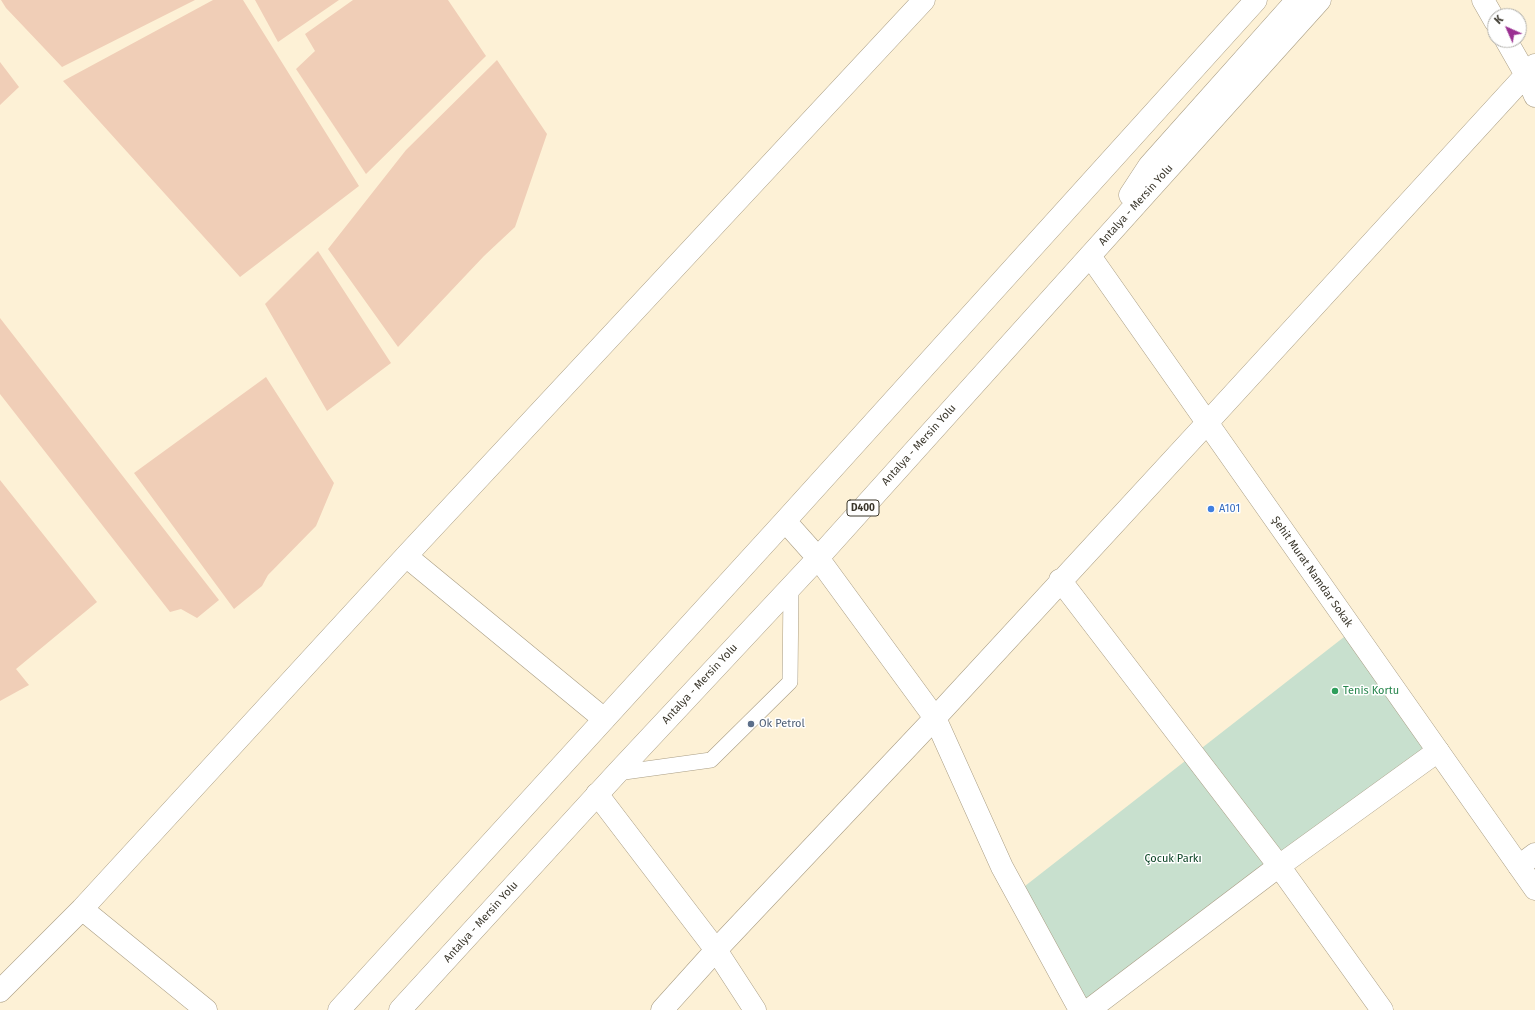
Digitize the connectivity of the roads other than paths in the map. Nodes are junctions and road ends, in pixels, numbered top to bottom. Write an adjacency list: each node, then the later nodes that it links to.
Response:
1 (924, 0): 11 (main road)
2 (1256, 0): 10 (main road)
3 (1297, 0): 8 (main road)
4 (1320, 0): 8 (main road, Antalya - Mersin Yolu / D400)
5 (1513, 48): 6 (main road)
6 (1531, 70): 7 (main road); 9 (main road)
7 (1535, 96)
8 (1090, 256): 9 (main road, Şehit Murat Namdar Sokak); 12 (main road, Antalya - Mersin Yolu / D400)
9 (1207, 423): 13 (main road); 17 (main road, Şehit Murat Namdar Sokak)
10 (785, 521): 12 (main road); 16 (main road)
11 (406, 556): 16 (main road); 23 (main road)
12 (818, 558): 14 (main road, Antalya - Mersin Yolu / D400); 15 (main road)
13 (1060, 580): 15 (main road); 21 (main road)
14 (791, 587): 18 (main road, Antalya - Mersin Yolu / D400); 18 (lane)
15 (935, 718): 24 (main road); 31 (main road)
16 (604, 719): 27 (main road)
17 (1438, 751): 20 (main road, Şehit Murat Namdar Sokak); 21 (main road)
18 (617, 773): 19 (main road, Antalya - Mersin Yolu / D400)
19 (597, 794): 24 (main road); 28 (main road, Antalya - Mersin Yolu / D400)
20 (1527, 860): 22 (main road, Şehit Murat Namdar Sokak)
21 (1279, 866): 32 (main road); 33 (main road)
22 (1535, 888)
23 (82, 909): 25 (main road); 26 (main road)
24 (716, 950): 29 (main road); 30 (main road)
25 (0, 991)
26 (206, 1010)
27 (339, 1010)
28 (400, 1010)
29 (662, 1010)
30 (755, 1010)
31 (1080, 1010)
32 (1089, 1010)
33 (1382, 1010)

